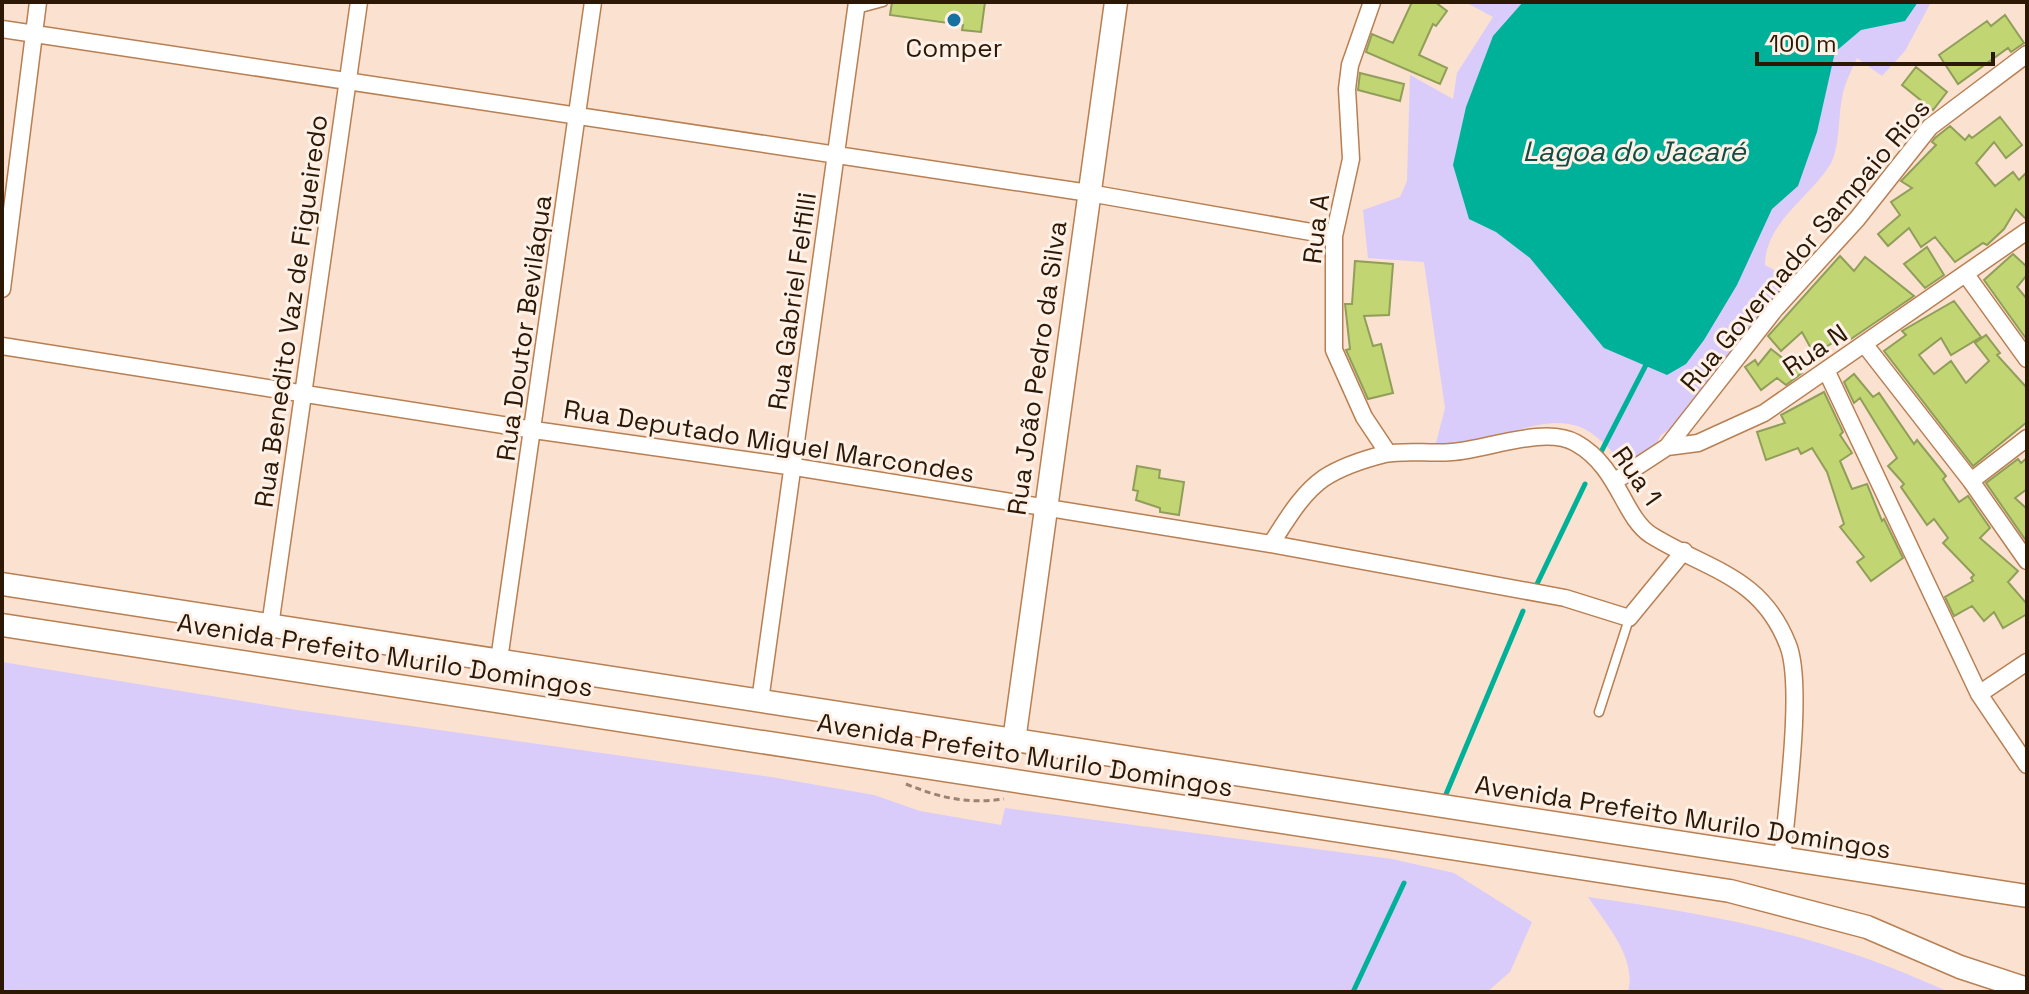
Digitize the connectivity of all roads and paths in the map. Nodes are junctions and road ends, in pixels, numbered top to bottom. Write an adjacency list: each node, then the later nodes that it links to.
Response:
1 (38, 2): 9 (street)
2 (359, 2): 11 (street, Rua Benedito Vaz de Figueiredo)
3 (593, 2): 12 (street, Rua Doutor Beviláqua)
4 (883, 2): 7 (lane)
5 (1116, 2): 14 (main road, Rua João Pedro da Silva)
6 (1367, 5): 16 (street, Rua A)
7 (856, 6): 13 (street, Rua Gabriel Felfilli)
8 (2, 29): 9 (street)
9 (33, 34): 11 (street); 18 (street)
10 (2027, 54): 26 (street, Rua Governador Sampaio Rios)
11 (348, 83): 12 (street); 23 (street, Rua Benedito Vaz de Figueiredo)
12 (578, 117): 13 (street); 24 (street, Rua Doutor Beviláqua)
13 (836, 155): 14 (street); 28 (street, Rua Gabriel Felfilli)
14 (1089, 193): 16 (street); 31 (main road, Rua João Pedro da Silva)
15 (2027, 231): 17 (street, Rua N)
16 (1334, 236): 27 (street, Rua A)
17 (1967, 276): 19 (street, Rua N); 21 (street)
18 (2, 289)
19 (1865, 345): 22 (street, Rua N); 30 (street)
20 (2, 346): 23 (street, Rua Deputado Miguel Marcondes)
21 (2027, 359)
22 (1827, 372): 26 (street, Rua N); 41 (street)
23 (304, 393): 24 (street, Rua Deputado Miguel Marcondes); 38 (street, Rua Benedito Vaz de Figueiredo)
24 (534, 430): 28 (street, Rua Deputado Miguel Marcondes); 39 (street, Rua Doutor Beviláqua)
25 (2027, 438): 30 (street)
26 (1667, 447): 29 (street, Rua N)
27 (1388, 453): 29 (street, Rua 1); 32 (street, Rua 1)
28 (795, 467): 31 (street, Rua Deputado Miguel Marcondes); 42 (street, Rua Gabriel Felfilli)
29 (1615, 481): 33 (street, Rua 1)
30 (1971, 481): 34 (street)
31 (1045, 509): 32 (street, Rua Deputado Miguel Marcondes); 44 (main road, Rua João Pedro da Silva)
32 (1271, 544): 36 (street, Rua Deputado Miguel Marcondes)
33 (1684, 551): 36 (street); 46 (street, Rua 1)
34 (2027, 561)
35 (2, 584): 38 (main road, Avenida Prefeito Murilo Domingos)
36 (1629, 618): 43 (lane)
37 (2, 625): 48 (main road, Avenida Prefeito Murilo Domingos)
38 (270, 626): 39 (main road, Avenida Prefeito Murilo Domingos)
39 (499, 660): 42 (main road, Avenida Prefeito Murilo Domingos)
40 (2027, 662): 41 (street)
41 (1979, 694): 45 (street)
42 (760, 701): 44 (main road, Avenida Prefeito Murilo Domingos)
43 (1599, 712)
44 (1014, 741): 46 (main road, Avenida Prefeito Murilo Domingos)
45 (2027, 765)
46 (1782, 861): 47 (main road, Avenida Prefeito Murilo Domingos)
47 (2027, 896)
48 (2027, 989)

